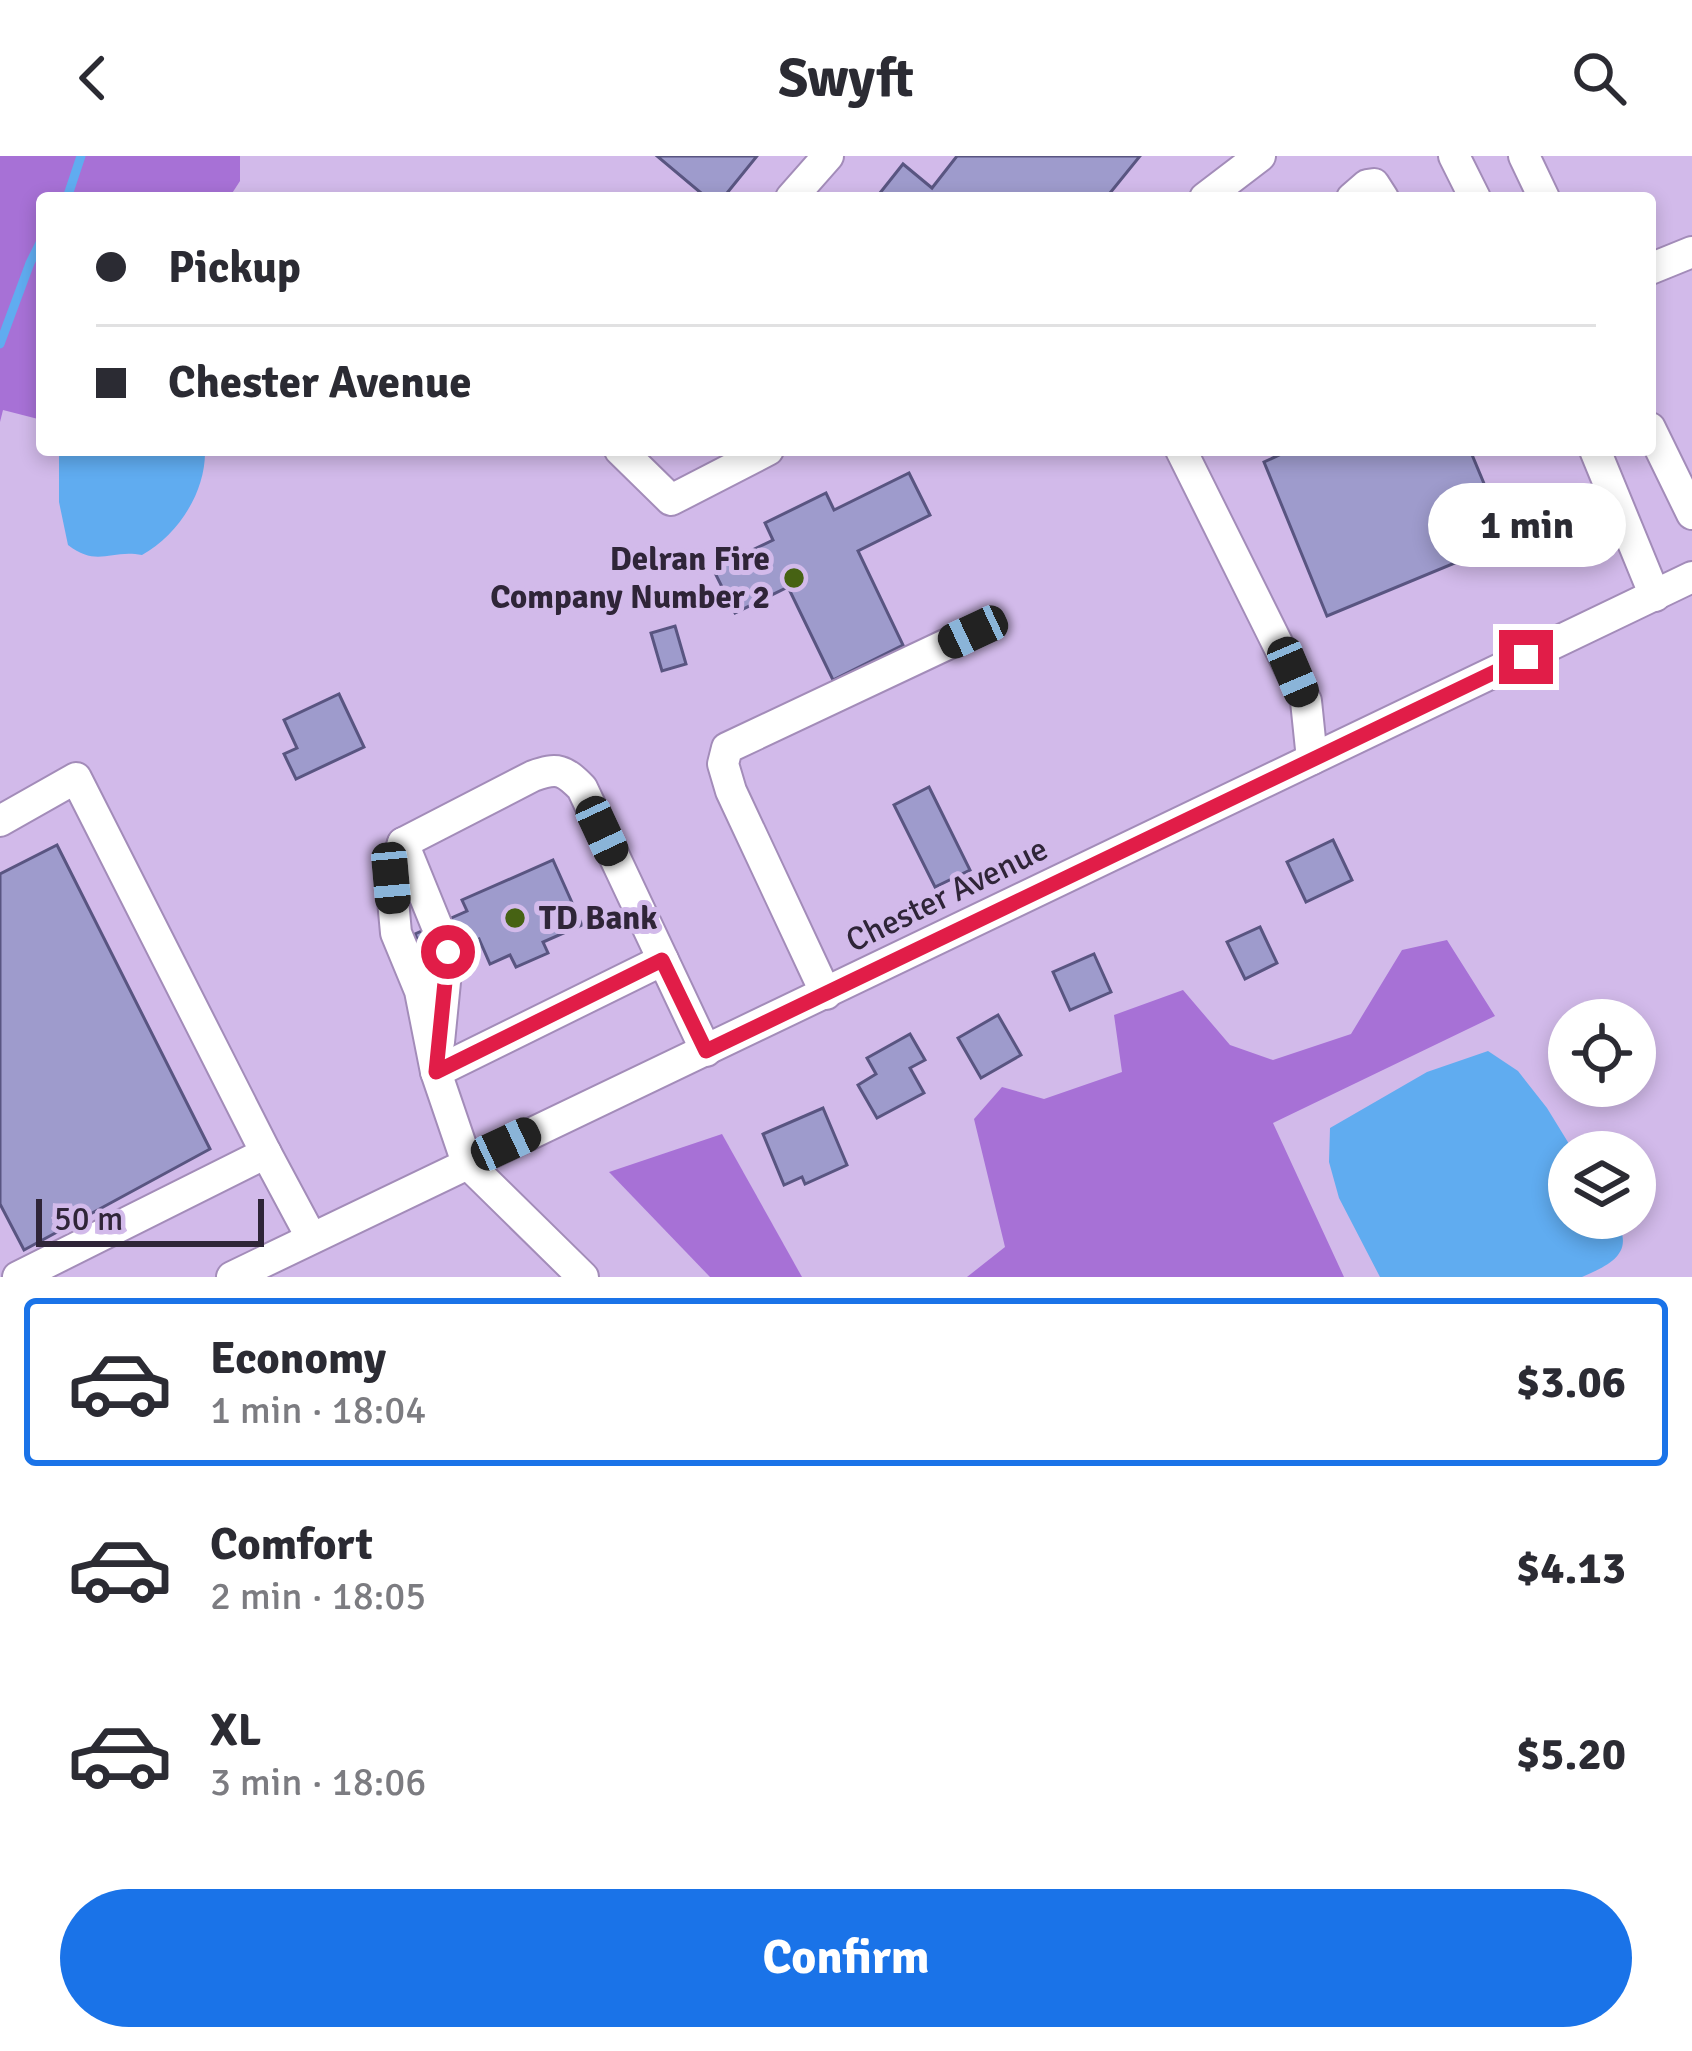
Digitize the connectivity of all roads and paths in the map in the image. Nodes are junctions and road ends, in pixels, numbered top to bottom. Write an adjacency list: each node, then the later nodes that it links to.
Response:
1 (828, 156): 5 (street)
2 (1260, 156): 6 (street)
3 (1454, 156): 7 (street)
4 (1524, 156): 8 (street)
5 (796, 192)
6 (1213, 192)
7 (1471, 192)
8 (1541, 192)
9 (1692, 252): 10 (street)
10 (1656, 267)
11 (1656, 440): 16 (street)
12 (626, 456): 13 (street)
13 (756, 456)
14 (1183, 456): 20 (street)
15 (1597, 456): 18 (street)
16 (1692, 514)
17 (1691, 580): 18 (street, Chester Avenue)
18 (1654, 596): 20 (street, Chester Avenue)
19 (973, 632): 24 (street)
20 (1312, 760): 24 (street, Chester Avenue)
21 (0, 821): 27 (street)
22 (404, 843): 23 (street); 26 (street); 26 (street)
23 (662, 960): 25 (street); 26 (street)
24 (826, 994): 25 (street, Chester Avenue)
25 (706, 1051): 28 (street, Chester Avenue)
26 (436, 1072): 28 (street)
27 (266, 1153): 29 (street); 30 (street)
28 (466, 1162): 29 (street, Chester Avenue); 32 (street)
29 (311, 1237): 31 (street, Chester Avenue)
30 (18, 1277)
31 (232, 1277)
32 (583, 1277)

